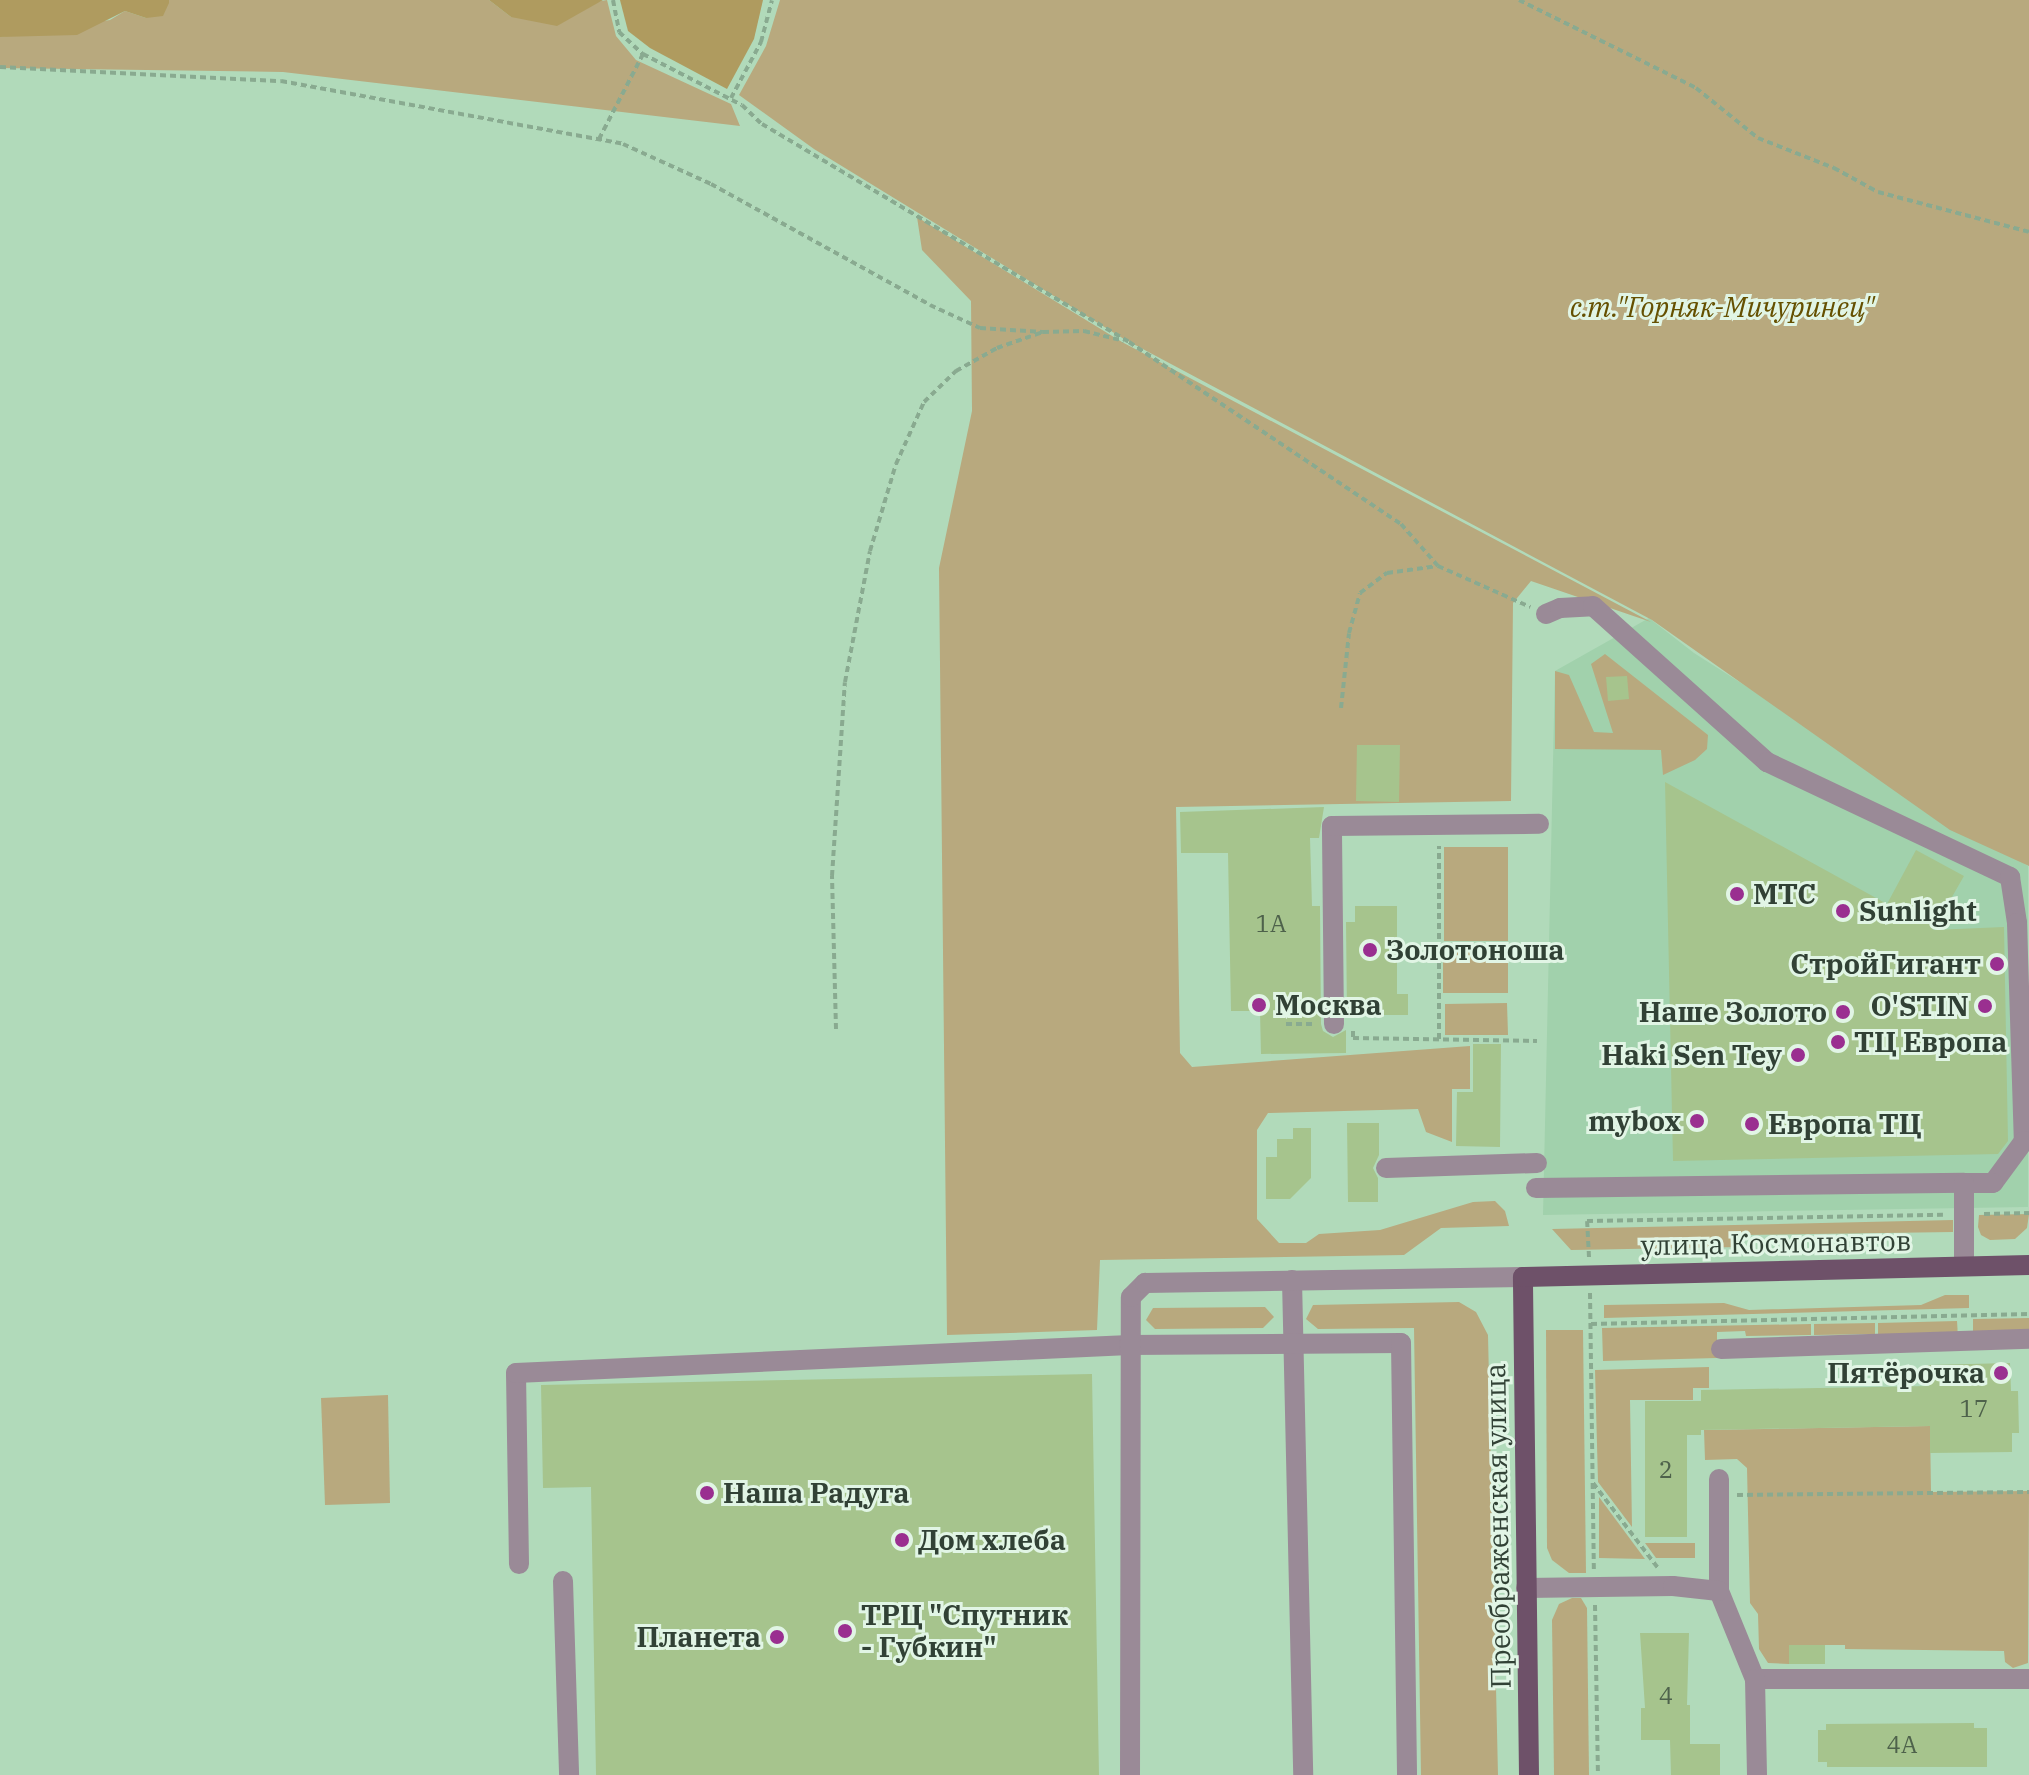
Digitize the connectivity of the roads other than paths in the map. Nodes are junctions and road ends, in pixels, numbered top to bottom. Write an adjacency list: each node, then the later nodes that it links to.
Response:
1 (1546, 614): 6 (street)
2 (1539, 824): 3 (street)
3 (1334, 1024)
4 (1537, 1163): 5 (street)
5 (1386, 1168)
6 (1964, 1183): 7 (street); 9 (street)
7 (1536, 1188)
8 (2029, 1265): 9 (main road, улица Космонавтов)
9 (1964, 1266): 10 (main road, улица Космонавтов)
10 (1523, 1277): 11 (street); 19 (main road, Преображенская улица)
11 (1292, 1280): 13 (street); 14 (street)
12 (2029, 1339): 15 (street)
13 (1292, 1343): 14 (street); 25 (street); 26 (street)
14 (1129, 1345): 17 (street); 24 (street)
15 (1721, 1349)
16 (1719, 1487): 20 (street)
17 (519, 1564)
18 (563, 1581): 23 (street)
19 (1526, 1588): 20 (street); 27 (main road, Преображенская улица)
20 (1719, 1591): 21 (street)
21 (1755, 1679): 22 (street); 28 (street)
22 (2029, 1679)
23 (569, 1775)
24 (1130, 1775)
25 (1303, 1775)
26 (1407, 1775)
27 (1529, 1775)
28 (1757, 1775)

